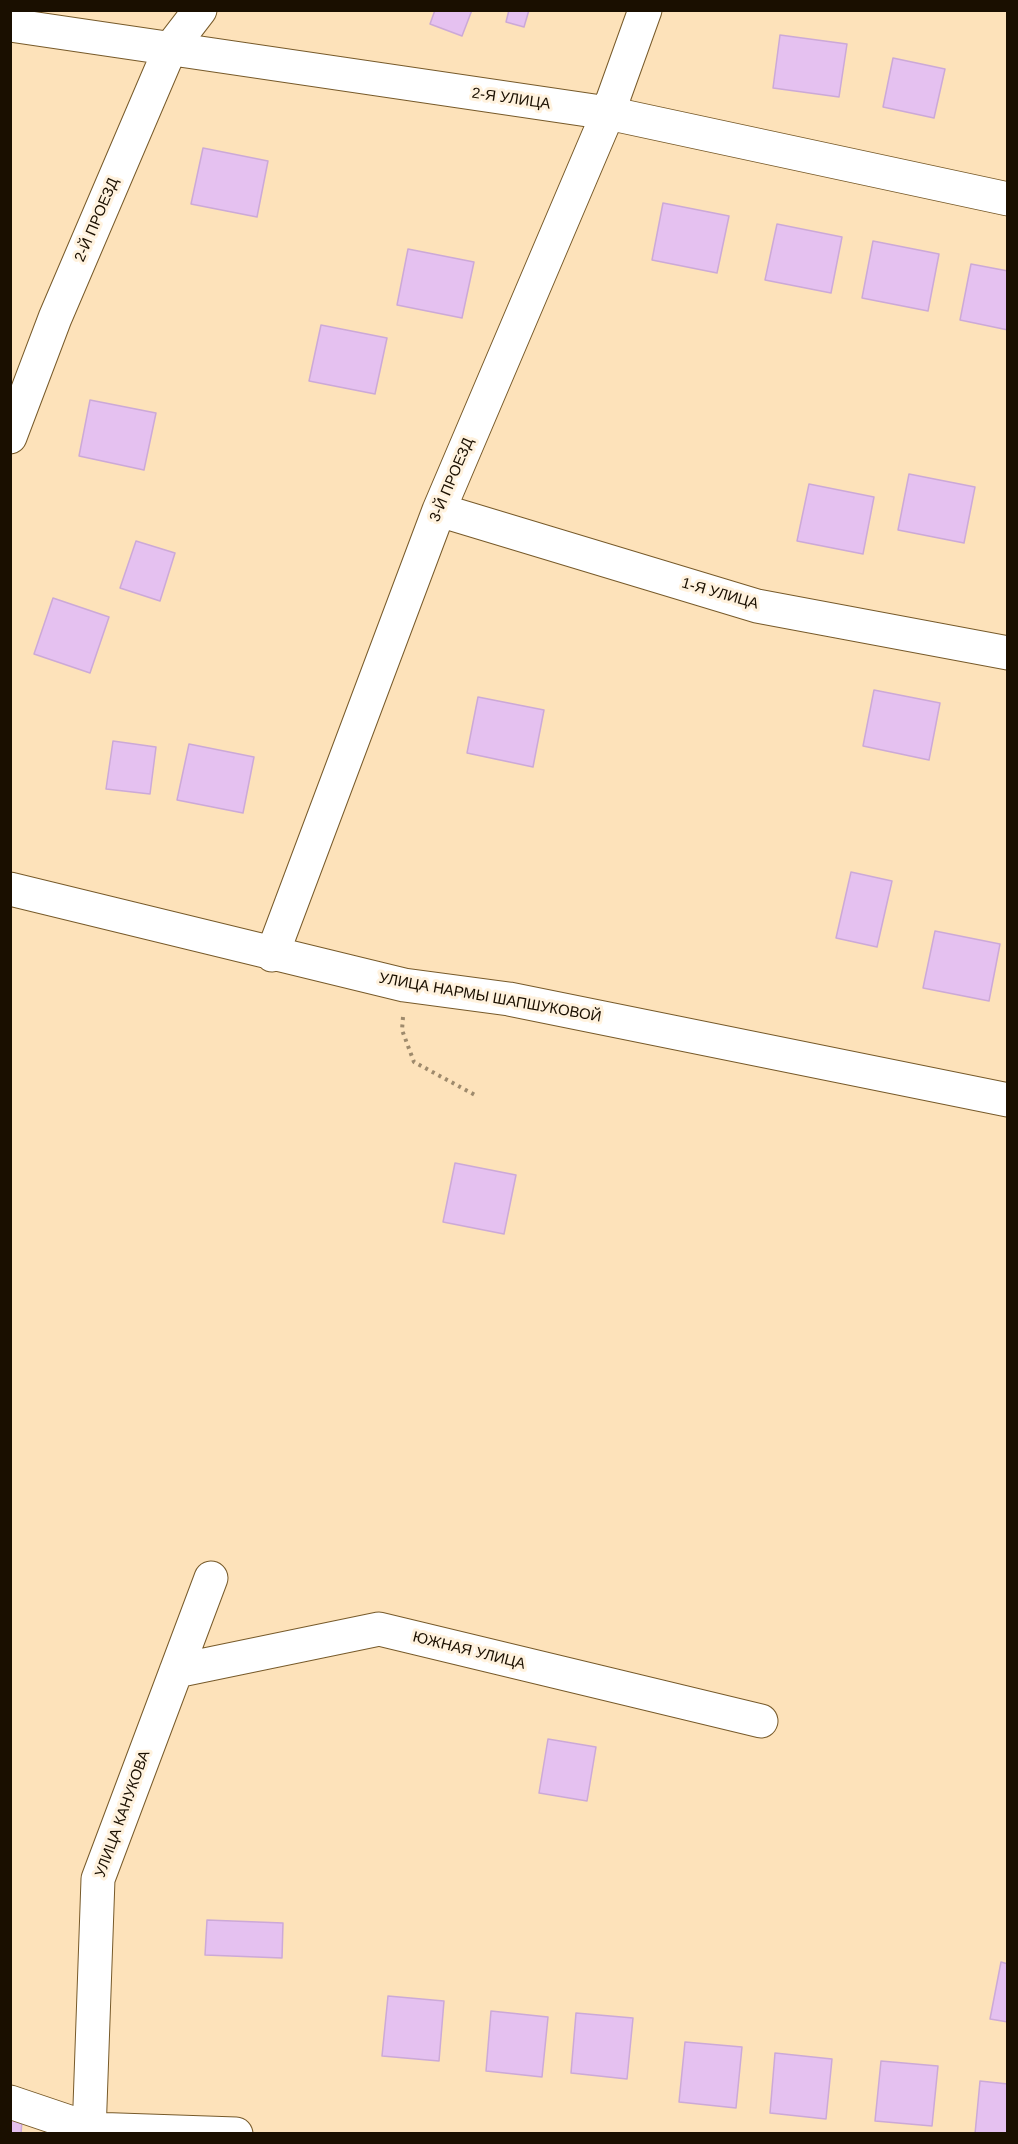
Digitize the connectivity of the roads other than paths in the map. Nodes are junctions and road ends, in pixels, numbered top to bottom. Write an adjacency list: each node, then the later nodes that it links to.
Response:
1 (200, 10): 4 (street, 2-Й ПРОЕЗД)
2 (645, 10): 5 (street, 3-Й ПРОЕЗД)
3 (10, 25): 4 (street, 2-Я УЛИЦА)
4 (170, 49): 5 (street, 2-Я УЛИЦА); 7 (street, 2-Й ПРОЕЗД)
5 (608, 113): 6 (street, 2-Я УЛИЦА); 8 (street, 3-Й ПРОЕЗД)
6 (1008, 199)
7 (10, 437)
8 (439, 510): 9 (street, 1-Я УЛИЦА); 11 (street, 3-Й ПРОЕЗД)
9 (1008, 653)
10 (10, 889): 11 (street, УЛИЦА НАРМЫ ШАПШУКОВОЙ)
11 (272, 955): 12 (street, УЛИЦА НАРМЫ ШАПШУКОВОЙ)
12 (1008, 1100)
13 (211, 1578): 14 (street, УЛИЦА КАНУКОВА)
14 (176, 1671): 15 (street, ЮЖНАЯ УЛИЦА); 17 (street, УЛИЦА КАНУКОВА)
15 (761, 1721)
16 (10, 2102): 17 (street)
17 (90, 2131): 18 (street)
18 (236, 2133)

